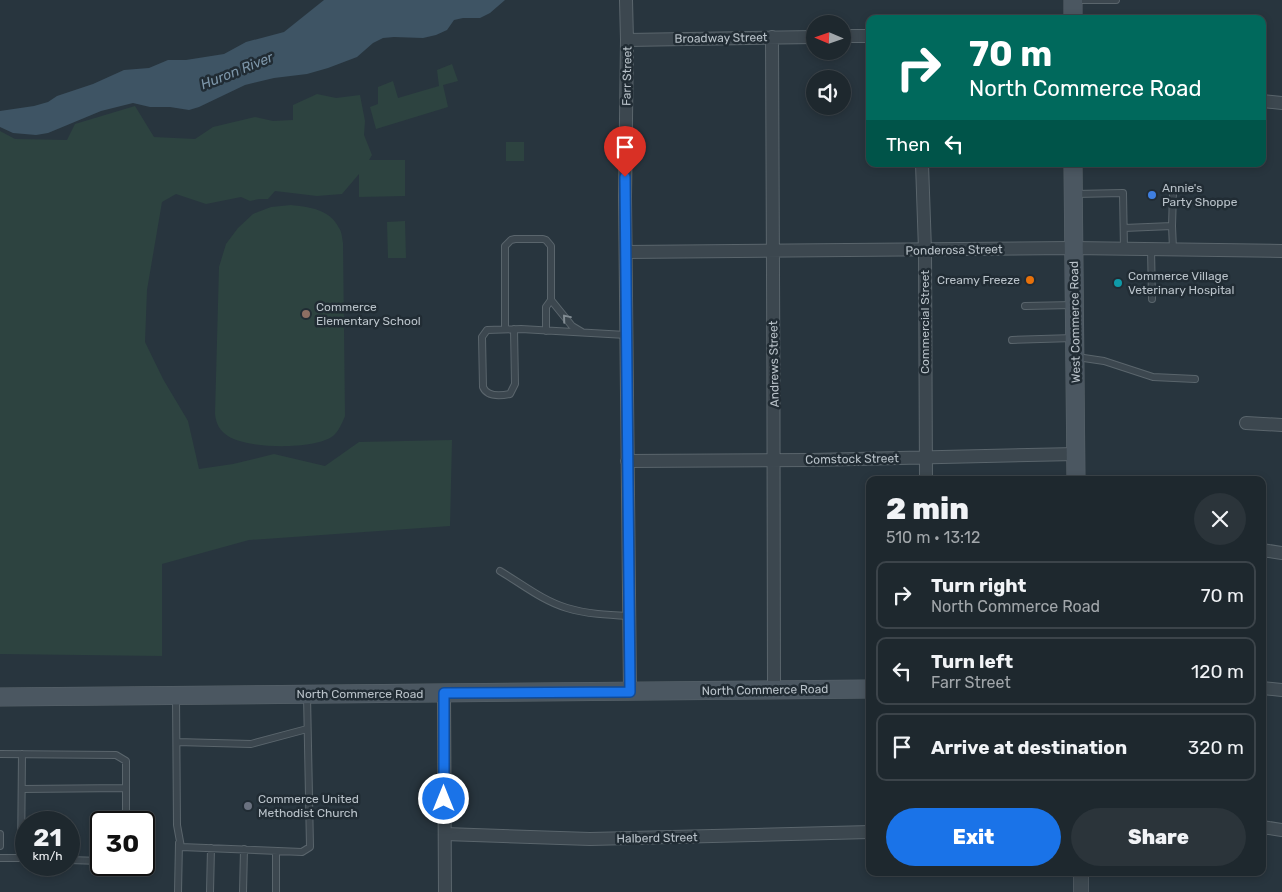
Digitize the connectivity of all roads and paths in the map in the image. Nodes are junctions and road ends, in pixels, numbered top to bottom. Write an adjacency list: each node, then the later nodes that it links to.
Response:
1 (626, 0): 9 (street, Farr Street)
2 (1073, 0): 3 (lane); 4 (main road)
3 (1116, 0)
4 (1073, 15)
5 (851, 36): 6 (street)
6 (866, 36)
7 (772, 37): 8 (street, Broadway Street); 9 (street, Broadway Street); 24 (street, Andrews Street)
8 (806, 37)
9 (627, 40): 25 (street, Farr Street)
10 (1266, 101): 11 (street)
11 (1282, 103)
12 (922, 167): 22 (street, Commercial Street)
13 (1073, 167): 15 (main road, West Commerce Road)
14 (1173, 193): 16 (lane)
15 (1073, 194): 17 (lane); 18 (main road, West Commerce Road)
16 (1172, 226): 17 (lane); 21 (lane)
17 (1124, 228): 19 (lane)
18 (1073, 248): 19 (street, Ponderosa Street); 22 (street, Ponderosa Street); 28 (main road, West Commerce Road)
19 (1124, 249): 20 (street, Ponderosa Street)
20 (1151, 249): 21 (street, Ponderosa Street); 26 (lane)
21 (1173, 249): 23 (street, Ponderosa Street)
22 (925, 250): 24 (street, Ponderosa Street); 42 (street, Commercial Street)
23 (1282, 250)
24 (772, 251): 25 (street, Ponderosa Street); 43 (street, Andrews Street)
25 (626, 252): 34 (street, Farr Street)
26 (1152, 299)
27 (551, 300): 30 (lane); 32 (lane); 33 (lane, one-way to 27)
28 (1075, 305): 29 (lane); 35 (main road, West Commerce Road)
29 (1025, 306)
30 (505, 329): 31 (lane); 31 (lane)
31 (514, 329): 32 (lane)
32 (546, 331): 33 (lane)
33 (583, 332): 34 (lane)
34 (626, 335): 44 (street, Farr Street)
35 (1076, 338): 36 (lane); 37 (main road, West Commerce Road)
36 (1012, 340)
37 (1076, 357): 38 (lane); 41 (main road, West Commerce Road)
38 (1196, 379)
39 (1246, 423): 40 (street)
40 (1282, 426)
41 (1076, 454): 42 (street, Comstock Street); 46 (main road, West Commerce Road)
42 (925, 457): 43 (street, Comstock Street); 45 (street, Commercial Street)
43 (775, 460): 44 (street, Comstock Street); 53 (street, Andrews Street)
44 (627, 461): 50 (street, Farr Street)
45 (926, 476)
46 (1076, 476)
47 (1266, 551): 48 (street)
48 (1282, 553)
49 (500, 571): 50 (lane)
50 (628, 616): 55 (street, Farr Street)
51 (1266, 688): 54 (street)
52 (866, 689): 53 (main road, North Commerce Road)
53 (774, 690): 55 (main road, North Commerce Road)
54 (1282, 690)
55 (630, 692): 56 (main road, North Commerce Road)
56 (444, 693): 57 (main road, North Commerce Road); 72 (street)
57 (307, 694): 58 (main road, North Commerce Road); 60 (lane)
58 (176, 696): 59 (main road, North Commerce Road); 61 (lane)
59 (0, 697)
60 (307, 729): 61 (lane); 77 (lane)
61 (177, 742): 73 (lane)
62 (0, 754): 63 (lane)
63 (22, 754): 64 (lane); 65 (lane)
64 (126, 788): 65 (lane); 67 (lane)
65 (22, 789): 66 (lane)
66 (23, 811)
67 (126, 811)
68 (1266, 828): 69 (street)
69 (1282, 830)
70 (866, 832): 72 (street, Halberd Street)
71 (0, 834): 74 (lane)
72 (444, 834): 85 (street)
73 (180, 838): 75 (lane); 81 (lane)
74 (0, 846)
75 (211, 848): 76 (lane); 82 (lane)
76 (244, 850): 77 (lane); 83 (lane)
77 (276, 851): 84 (lane)
78 (0, 858): 79 (lane)
79 (15, 858)
80 (1081, 876): 86 (street)
81 (178, 892)
82 (210, 892)
83 (243, 892)
84 (276, 892)
85 (445, 892)
86 (1081, 892)

